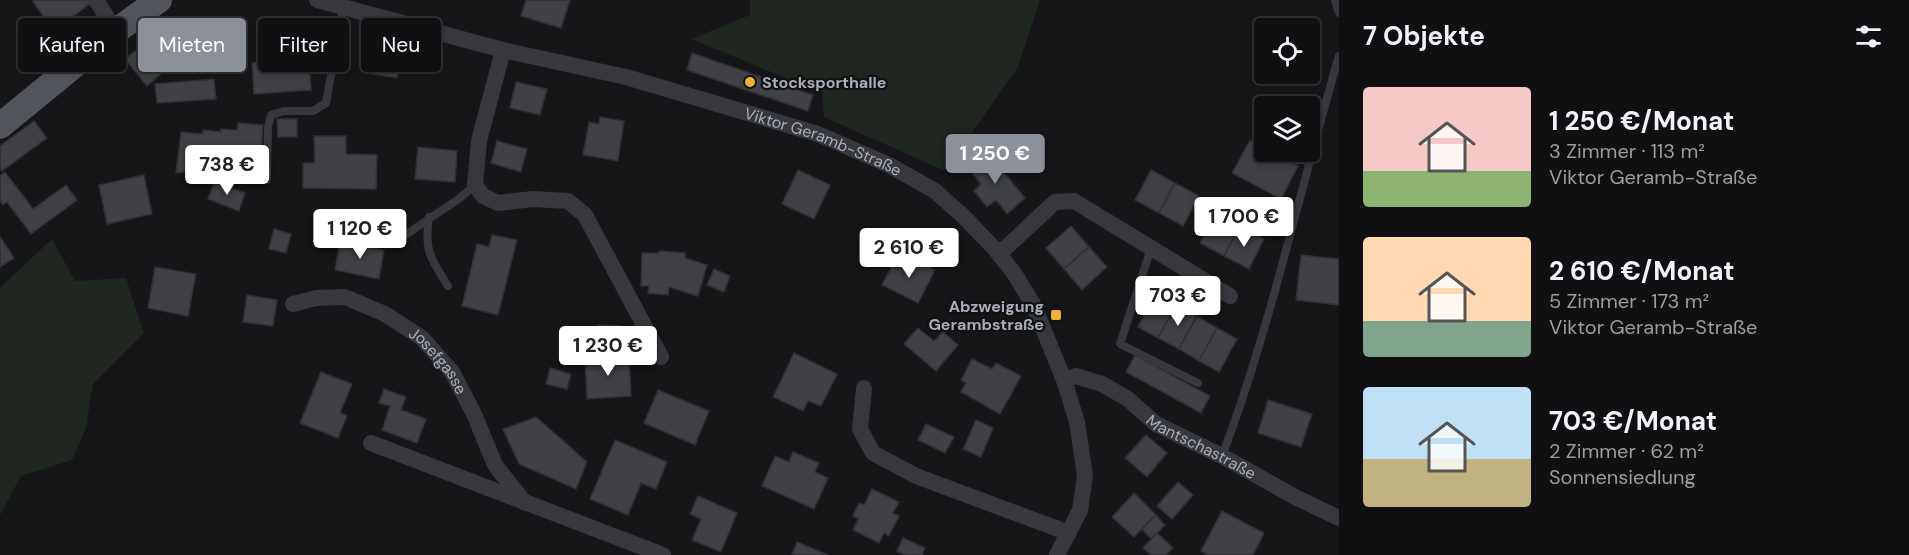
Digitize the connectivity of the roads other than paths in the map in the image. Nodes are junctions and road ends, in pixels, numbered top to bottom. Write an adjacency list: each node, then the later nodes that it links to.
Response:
1 (96, 0): 7 (street)
2 (159, 0): 8 (main road)
3 (317, 0): 5 (street, Viktor Geramb-Straße)
4 (1335, 0): 6 (lane)
5 (344, 8): 9 (street, Viktor Geramb-Straße); 13 (lane)
6 (1339, 13)
7 (108, 18)
8 (126, 24)
9 (502, 50): 14 (street); 18 (street, Viktor Geramb-Straße)
10 (1339, 56): 27 (lane)
11 (66, 72): 12 (main road)
12 (0, 126)
13 (267, 180)
14 (475, 185): 15 (lane); 22 (street)
15 (429, 217): 16 (lane); 19 (lane)
16 (392, 244)
17 (1151, 247): 18 (street); 20 (street); 24 (lane)
18 (999, 254): 23 (street, Viktor Geramb-Straße)
19 (448, 286)
20 (1230, 296)
21 (293, 304): 28 (street, Josefgasse)
22 (661, 357)
23 (1064, 380): 27 (street, Mantschastraße); 30 (street, Viktor Geramb-Straße)
24 (1198, 383)
25 (864, 388): 30 (street)
26 (371, 443): 28 (street)
27 (1222, 456): 29 (street, Mantschastraße)
28 (525, 504): 31 (street)
29 (1339, 518)
30 (1069, 533): 32 (street, Viktor Geramb-Straße)
31 (663, 555)
32 (1057, 555)

